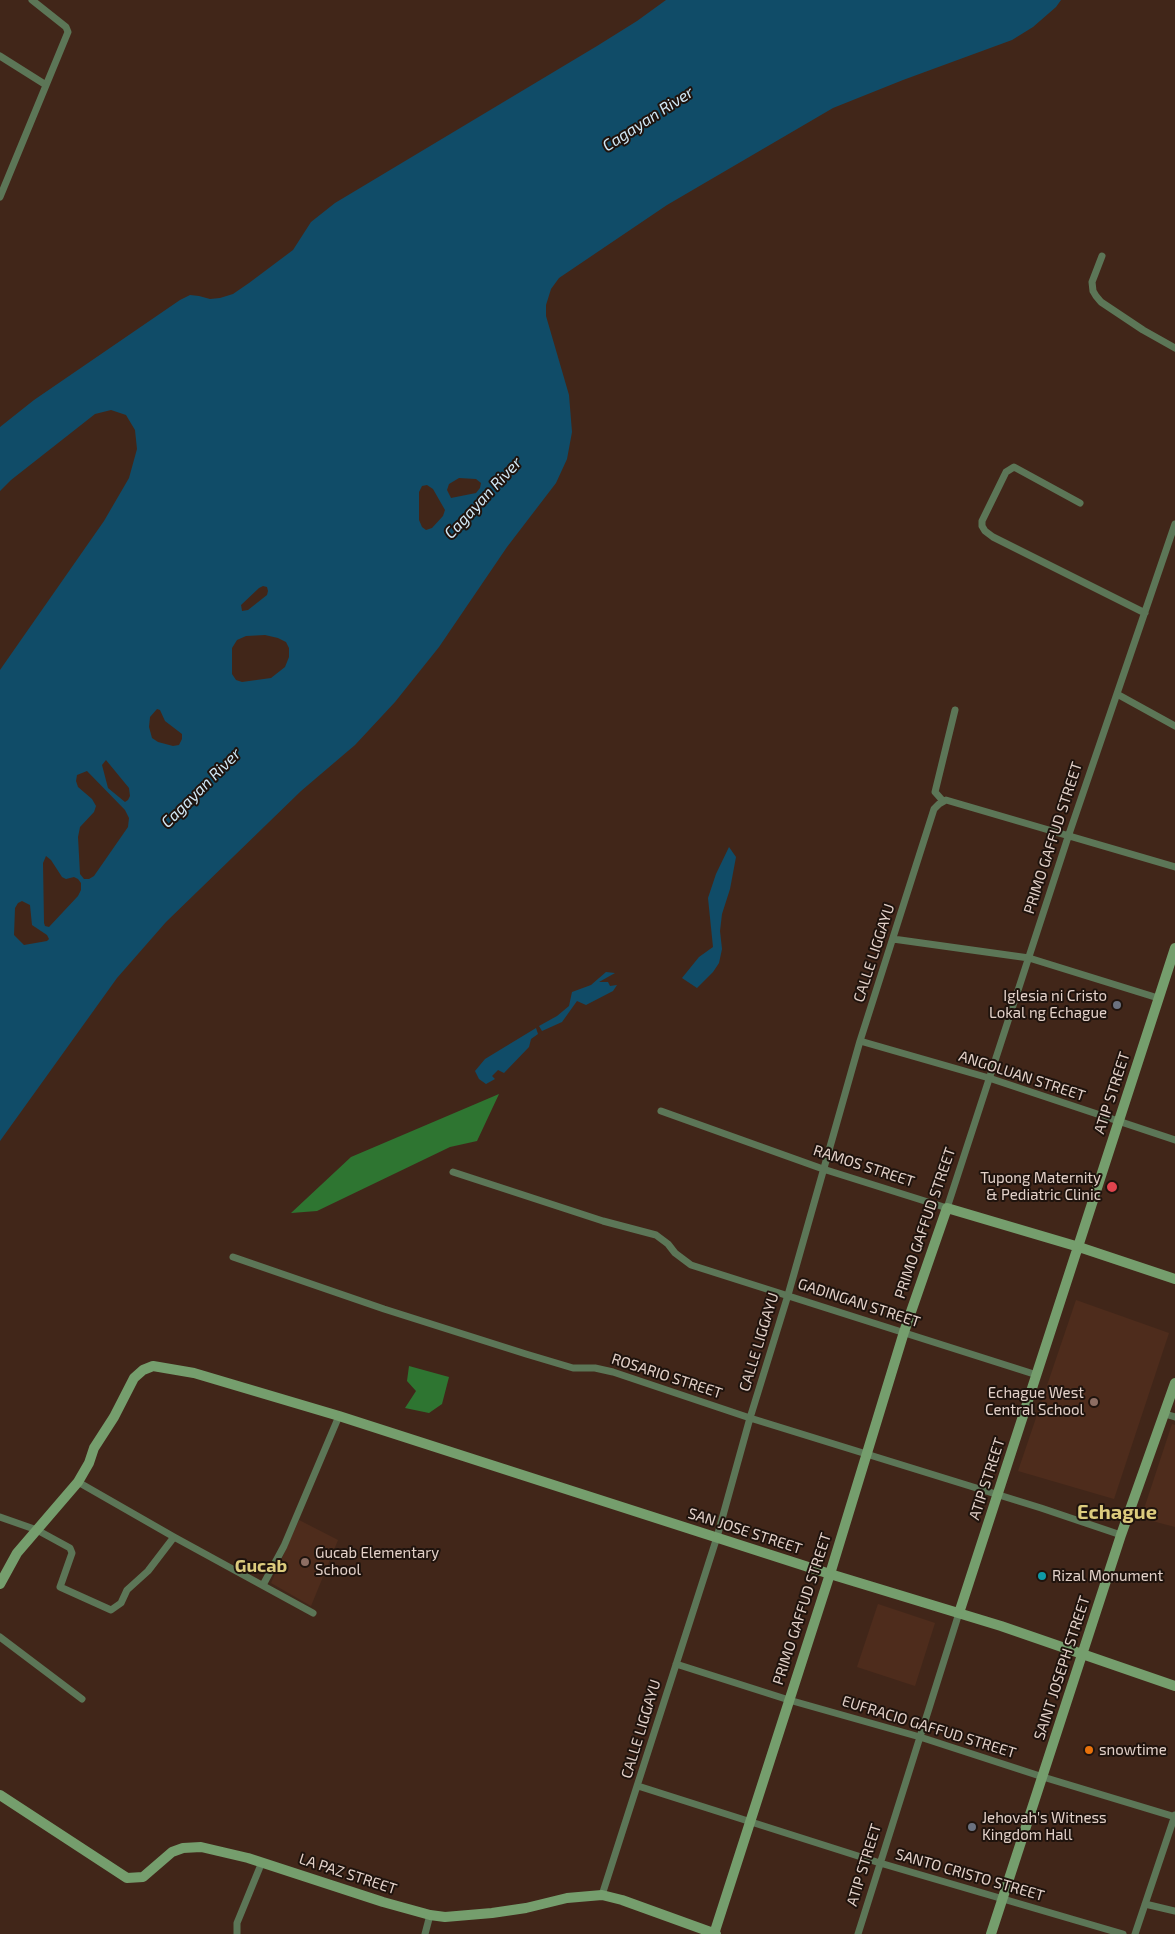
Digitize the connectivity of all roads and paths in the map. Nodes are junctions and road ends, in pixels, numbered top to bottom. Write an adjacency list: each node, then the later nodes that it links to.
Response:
1 (32, 0): 3 (street)
2 (0, 56): 3 (street)
3 (46, 85): 4 (street)
4 (0, 197)
5 (1102, 256): 6 (street)
6 (1175, 348)
7 (1080, 503): 9 (street)
8 (1175, 524): 9 (street, PRIMO GAFFUD STREET)
9 (1145, 613): 10 (street, PRIMO GAFFUD STREET)
10 (1117, 694): 12 (street); 14 (street, PRIMO GAFFUD STREET)
11 (955, 710): 13 (street)
12 (1175, 726)
13 (944, 801): 14 (street); 16 (street, CALLE LIGGAYU)
14 (1068, 837): 15 (street); 18 (street, PRIMO GAFFUD STREET)
15 (1175, 867)
16 (893, 939): 18 (street); 20 (street, CALLE LIGGAYU)
17 (1175, 948): 19 (street, ATIP STREET)
18 (1029, 958): 19 (street); 21 (street, PRIMO GAFFUD STREET)
19 (1158, 998): 23 (street, ATIP STREET)
20 (860, 1041): 21 (street, ANGOLUAN STREET); 25 (street, CALLE LIGGAYU)
21 (989, 1078): 23 (street, ANGOLUAN STREET); 27 (street, PRIMO GAFFUD STREET)
22 (661, 1111): 25 (street, RAMOS STREET)
23 (1119, 1121): 24 (street, ANGOLUAN STREET); 28 (street, ATIP STREET)
24 (1175, 1140)
25 (823, 1169): 27 (street, RAMOS STREET); 31 (street, CALLE LIGGAYU)
26 (453, 1172): 31 (street, GADINGAN STREET)
27 (946, 1208): 28 (street, RAMOS STREET); 32 (street, PRIMO GAFFUD STREET)
28 (1079, 1247): 30 (street, RAMOS STREET); 33 (street, ATIP STREET)
29 (233, 1257): 38 (street, ROSARIO STREET)
30 (1175, 1279)
31 (788, 1295): 32 (street, GADINGAN STREET); 38 (street, CALLE LIGGAYU)
32 (904, 1332): 33 (street, GADINGAN STREET); 39 (street, PRIMO GAFFUD STREET)
33 (1037, 1375): 41 (street, ATIP STREET)
34 (1175, 1384): 35 (street, SAINT JOSEPH STREET)
35 (1164, 1414): 37 (street); 44 (street, SAINT JOSEPH STREET)
36 (339, 1416): 40 (street, SAN JOSE STREET); 46 (street, SAN JOSE STREET); 49 (street)
37 (1175, 1417)
38 (750, 1418): 39 (street, ROSARIO STREET); 46 (street, CALLE LIGGAYU)
39 (866, 1453): 41 (street, ROSARIO STREET); 47 (street, PRIMO GAFFUD STREET)
40 (78, 1482): 43 (street, SAN JOSE STREET); 45 (street)
41 (998, 1495): 44 (street, ROSARIO STREET); 51 (street, ATIP STREET)
42 (0, 1517): 43 (street)
43 (37, 1530): 45 (street); 48 (street, SAN JOSE STREET)
44 (1121, 1535): 53 (street, SAINT JOSEPH STREET)
45 (174, 1537): 49 (street)
46 (717, 1537): 47 (street, SAN JOSE STREET); 54 (street, CALLE LIGGAYU)
47 (830, 1574): 51 (street, SAN JOSE STREET); 57 (street, PRIMO GAFFUD STREET)
48 (0, 1584)
49 (263, 1585): 50 (street)
50 (313, 1612)
51 (959, 1613): 53 (street, SAN JOSE STREET); 58 (street, ATIP STREET)
52 (0, 1637): 56 (street)
53 (1082, 1655): 55 (street, SAN JOSE STREET); 59 (street, SAINT JOSEPH STREET)
54 (676, 1664): 57 (street, EUFRACIO GAFFUD STREET); 60 (street, CALLE LIGGAYU)
55 (1175, 1686)
56 (82, 1699)
57 (789, 1700): 58 (street, EUFRACIO GAFFUD STREET); 63 (street, PRIMO GAFFUD STREET)
58 (920, 1737): 59 (street, EUFRACIO GAFFUD STREET); 65 (street, ATIP STREET)
59 (1043, 1777): 62 (street, EUFRACIO GAFFUD STREET); 67 (street, SAINT JOSEPH STREET)
60 (638, 1786): 63 (street, SANTO CRISTO STREET); 66 (street, CALLE LIGGAYU)
61 (0, 1795): 64 (street, LA PAZ STREET)
62 (1175, 1816): 68 (street)
63 (750, 1822): 65 (street, SANTO CRISTO STREET); 73 (street, PRIMO GAFFUD STREET)
64 (262, 1862): 70 (street, LA PAZ STREET); 71 (street)
65 (880, 1863): 67 (street, SANTO CRISTO STREET); 74 (street, ATIP STREET)
66 (602, 1895): 70 (street, LA PAZ STREET); 73 (street, LA PAZ STREET)
67 (1002, 1899): 75 (street, SAINT JOSEPH STREET); 76 (street, SANTO CRISTO STREET)
68 (1145, 1904): 69 (street); 77 (street)
69 (1175, 1912)
70 (430, 1915): 72 (street)
71 (237, 1934)
72 (424, 1934)
73 (715, 1934)
74 (858, 1934)
75 (991, 1934)
76 (1123, 1934)
77 (1135, 1934)

